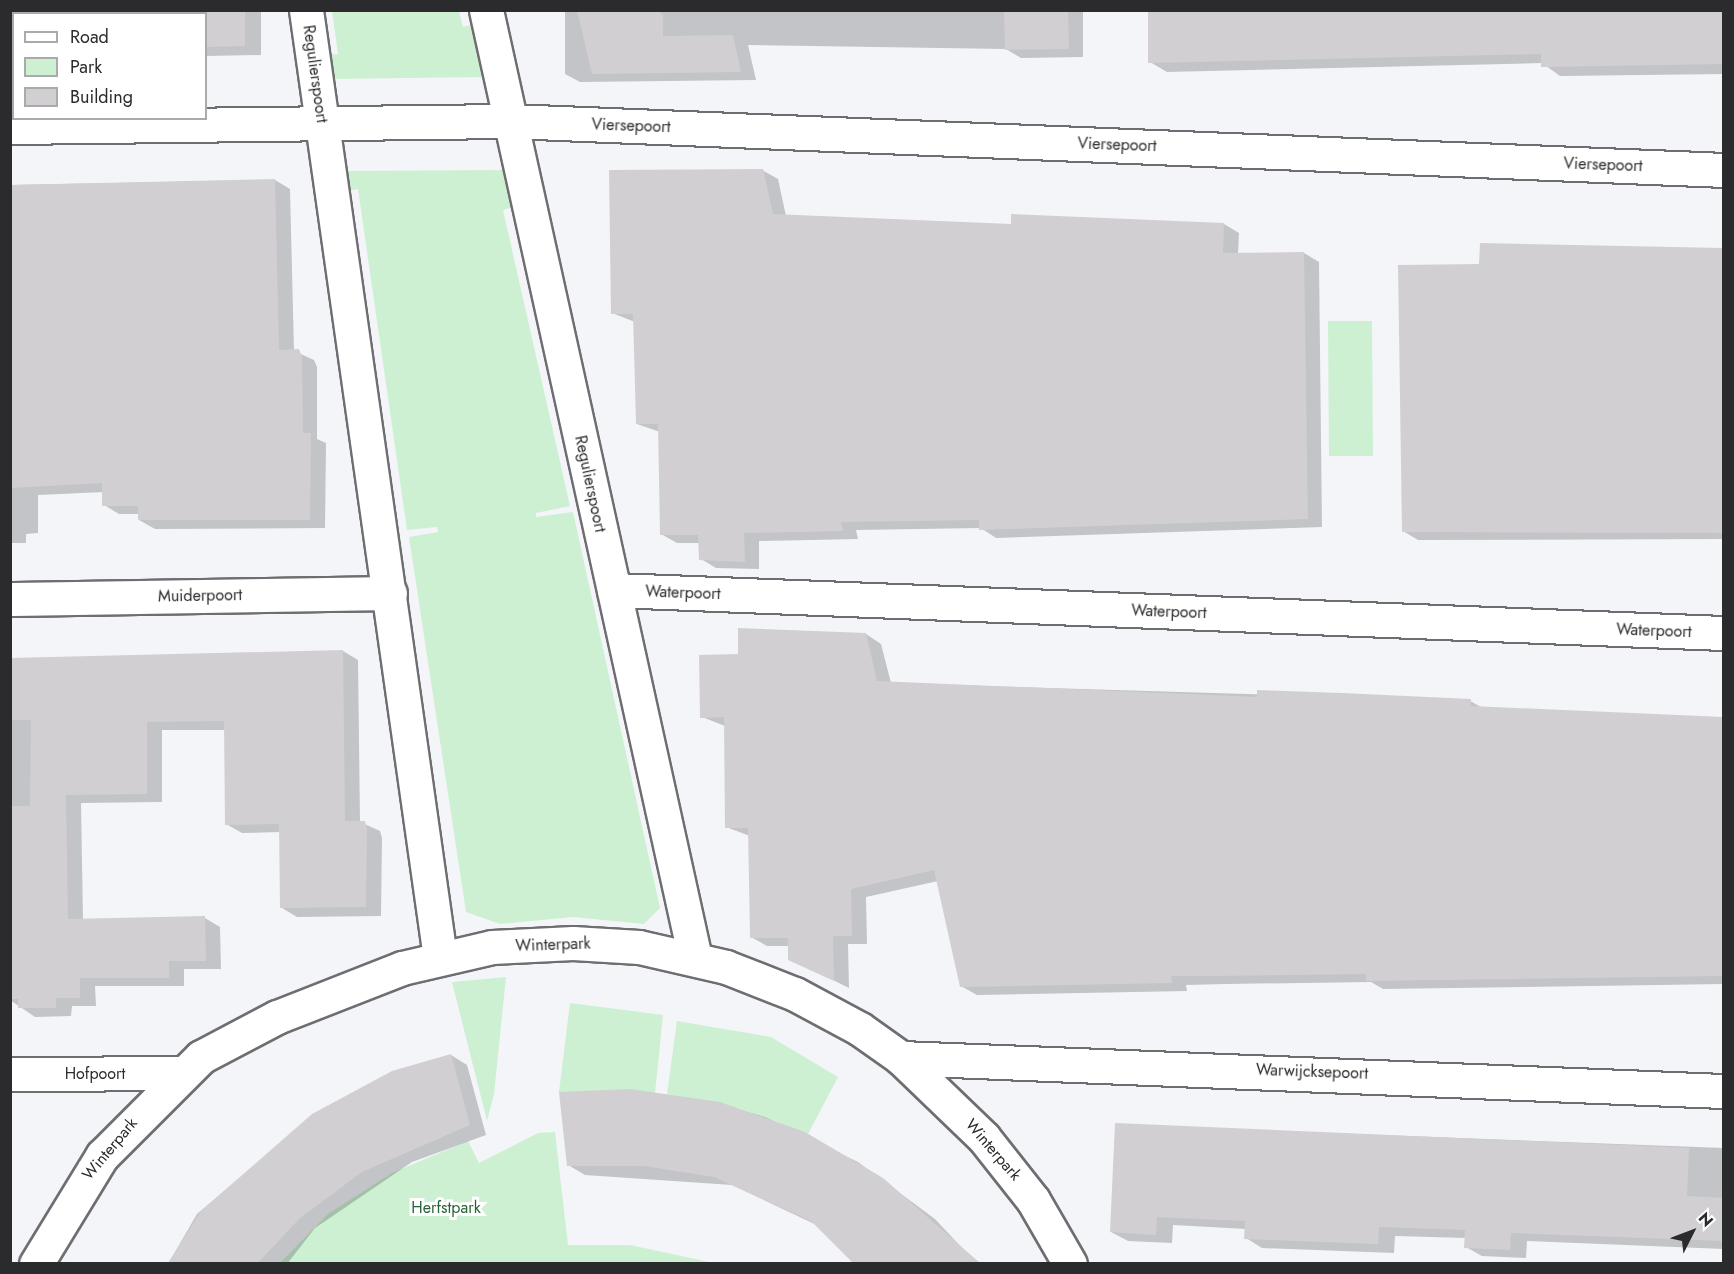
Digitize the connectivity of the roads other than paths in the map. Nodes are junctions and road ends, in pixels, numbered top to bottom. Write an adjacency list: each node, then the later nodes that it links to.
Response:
1 (306, 10): 4 (street, Regulierspoort)
2 (486, 10): 3 (street, Regulierspoort)
3 (510, 121): 4 (street, Viersepoort); 6 (street, Viersepoort); 7 (street, Regulierspoort)
4 (322, 122): 5 (street, Viersepoort); 8 (street, Regulierspoort)
5 (10, 127)
6 (1724, 170)
7 (614, 590): 10 (street, Waterpoort); 12 (street, Regulierspoort)
8 (390, 593): 9 (street, Muiderpoort); 11 (street, Regulierspoort)
9 (10, 599)
10 (1724, 633)
11 (440, 958): 12 (street, Winterpark); 14 (street, Winterpark)
12 (695, 958): 13 (street, Winterpark)
13 (901, 1058): 16 (street, Warwijcksepoort); 18 (street, Winterpark)
14 (179, 1073): 15 (street, Hofpoort); 17 (street, Winterpark)
15 (10, 1074)
16 (1724, 1091)
17 (36, 1263)
18 (1070, 1263)

